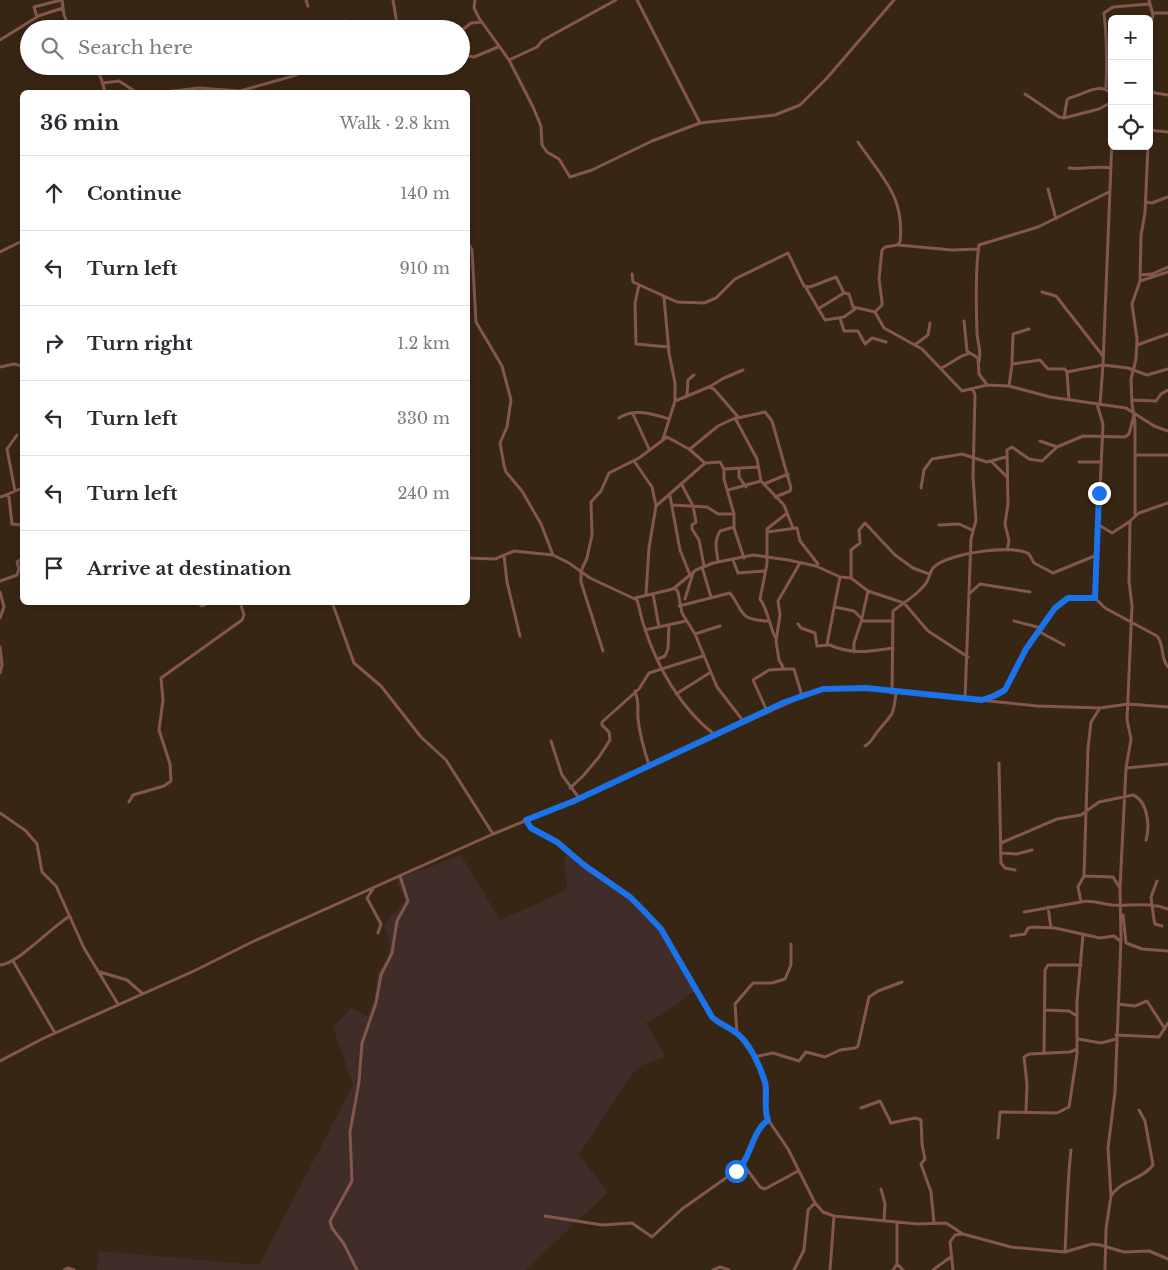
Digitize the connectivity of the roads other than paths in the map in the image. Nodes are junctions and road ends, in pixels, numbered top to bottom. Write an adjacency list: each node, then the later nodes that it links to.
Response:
1 (62, 0): 10 (street); 13 (street)
2 (306, 0): 9 (street)
3 (393, 0): 16 (street)
4 (475, 0): 17 (street)
5 (616, 0): 23 (street)
6 (637, 0): 38 (street)
7 (894, 0): 38 (street)
8 (1149, 2): 11 (street); 27 (street)
9 (308, 6)
10 (63, 8): 13 (street); 15 (street)
11 (1153, 13): 12 (street)
12 (1168, 14)
13 (38, 16): 14 (street)
14 (32, 20)
15 (67, 20)
16 (396, 20)
17 (482, 22): 18 (street); 21 (street)
18 (470, 24)
19 (20, 27): 20 (street)
20 (0, 40)
21 (498, 47): 22 (street); 23 (street)
22 (470, 56)
23 (509, 60): 38 (street)
24 (99, 75): 26 (street)
25 (294, 75): 32 (street)
26 (103, 83): 28 (street); 29 (street)
27 (1106, 88): 37 (street)
28 (105, 90)
29 (133, 90)
30 (184, 90): 31 (street)
31 (226, 90)
32 (243, 90)
33 (1153, 93): 35 (street)
34 (1025, 94): 37 (street)
35 (1168, 95)
36 (1108, 104): 37 (street)
37 (1064, 118)
38 (700, 123)
39 (1153, 130): 40 (street)
40 (1168, 132)
41 (858, 142): 52 (street)
42 (1112, 150): 45 (street)
43 (1148, 150): 49 (street)
44 (1069, 168): 45 (street)
45 (1111, 168): 47 (street)
46 (1048, 189): 50 (street)
47 (1110, 192): 50 (street); 79 (street)
48 (1168, 197): 49 (street)
49 (1147, 202): 59 (street)
50 (1056, 219): 54 (street)
51 (20, 242): 55 (street)
52 (897, 245): 54 (street); 68 (street)
53 (470, 246): 159 (street)
54 (978, 248): 80 (street)
55 (0, 252)
56 (1168, 267): 59 (street)
57 (1168, 272): 60 (street)
58 (632, 274): 61 (street)
59 (1140, 274): 60 (street)
60 (1140, 282): 76 (street)
61 (639, 285): 65 (street); 77 (street)
62 (804, 286): 64 (street); 65 (street); 66 (street)
63 (1042, 292): 79 (street)
64 (844, 293): 66 (street); 67 (street)
65 (664, 297): 77 (street)
66 (817, 309): 69 (street)
67 (855, 309): 68 (street); 69 (street)
68 (875, 312): 75 (street)
69 (840, 318): 74 (street)
70 (964, 321): 78 (street)
71 (930, 323): 75 (street)
72 (1029, 329): 81 (street)
73 (1168, 334): 76 (street)
74 (886, 342)
75 (915, 344): 85 (street)
76 (1136, 345): 88 (street)
77 (669, 348): 99 (street)
78 (969, 354): 80 (street); 85 (street)
79 (1103, 356): 82 (street)
80 (979, 362): 91 (street)
81 (1012, 364): 89 (street); 92 (street)
82 (1103, 365): 88 (street); 89 (street); 100 (street)
83 (20, 366): 84 (street)
84 (0, 367)
85 (940, 368): 94 (street)
86 (1168, 369): 88 (street)
87 (743, 370): 93 (street)
88 (1133, 370): 98 (street)
89 (1067, 372): 97 (street)
90 (694, 375): 96 (street)
91 (987, 385): 92 (street); 94 (street)
92 (1009, 386): 97 (street)
93 (709, 387): 96 (street); 104 (street)
94 (974, 390): 116 (street)
95 (1168, 390): 98 (street)
96 (687, 395): 99 (street)
97 (1068, 400): 100 (street)
98 (1132, 400): 101 (street)
99 (675, 401): 105 (street)
100 (1098, 404): 101 (street); 108 (street)
101 (1134, 413): 106 (street); 108 (street); 114 (street)
102 (633, 414): 103 (street); 105 (street); 112 (street)
103 (619, 418)
104 (737, 418): 113 (street); 125 (street); 128 (street)
105 (669, 419): 109 (street)
106 (1168, 431)
107 (17, 435): 136 (street)
108 (1102, 436): 111 (street); 122 (street)
109 (662, 439): 112 (street); 113 (street)
110 (1040, 442): 111 (street)
111 (1057, 447): 117 (street)
112 (649, 449): 119 (street)
113 (689, 450): 123 (street)
114 (1136, 455): 115 (street); 147 (street)
115 (1168, 455)
116 (973, 456): 118 (street); 124 (street); 133 (street)
117 (1006, 457): 120 (street); 129 (street)
118 (979, 460): 120 (street); 124 (street)
119 (634, 461): 143 (street); 170 (street)
120 (992, 461): 129 (street)
121 (1079, 462): 122 (street)
122 (1101, 462): 150 (street)
123 (705, 463): 127 (street); 131 (street)
124 (973, 463): 154 (street)
125 (758, 467): 126 (street); 130 (street)
126 (739, 468): 127 (street); 132 (street)
127 (724, 469): 135 (street)
128 (788, 474): 130 (street); 140 (street)
129 (1007, 478): 156 (street)
130 (763, 483): 132 (street); 140 (street)
131 (682, 485): 138 (street); 144 (street)
132 (746, 487): 135 (street)
133 (921, 488)
134 (20, 489): 136 (street)
135 (728, 490): 146 (street)
136 (16, 491): 137 (street)
137 (6, 495): 139 (street); 149 (street)
138 (670, 496): 142 (street); 143 (street)
139 (0, 497)
140 (775, 497): 145 (street)
141 (1168, 503): 147 (street)
142 (672, 505): 144 (street); 172 (street)
143 (656, 506): 181 (street)
144 (693, 506): 146 (street); 169 (street)
145 (787, 513): 153 (street); 155 (street)
146 (734, 514): 151 (street)
147 (1135, 515): 148 (street)
148 (1130, 521): 150 (street); 199 (street)
149 (20, 525)
150 (1099, 525): 160 (street)
151 (734, 526): 162 (street); 166 (street)
152 (939, 526): 154 (street)
153 (793, 528): 155 (street); 168 (street)
154 (972, 530): 157 (street)
155 (766, 532): 163 (street)
156 (1007, 550): 157 (street); 160 (street)
157 (970, 554): 173 (street); 183 (street)
158 (504, 555): 159 (street); 161 (street); 207 (street)
159 (553, 555): 170 (street)
160 (1097, 555): 186 (street)
161 (470, 558)
162 (744, 558): 163 (street); 165 (street)
163 (767, 558): 167 (street); 171 (street)
164 (20, 560): 176 (street)
165 (733, 560): 166 (street); 171 (street)
166 (718, 562): 169 (street)
167 (800, 563): 168 (street); 208 (street)
168 (816, 566): 174 (street)
169 (703, 567): 172 (street); 184 (street)
170 (581, 571): 185 (street); 213 (street)
171 (764, 571): 196 (street)
172 (692, 574): 177 (street); 187 (street)
173 (929, 574): 175 (street); 188 (street)
174 (840, 577): 175 (street); 192 (street)
175 (851, 578): 178 (street)
176 (0, 581)
177 (675, 588): 182 (street); 191 (street)
178 (868, 591): 188 (street); 194 (street)
179 (0, 592): 193 (street)
180 (1030, 592): 183 (street)
181 (646, 594): 182 (street); 185 (street)
182 (653, 594): 203 (street)
183 (970, 594): 216 (street)
184 (710, 597): 191 (street); 196 (street)
185 (634, 598): 204 (street)
186 (1095, 598): 199 (street); 205 (street)
187 (685, 599)
188 (904, 603): 197 (street); 216 (street)
189 (241, 605): 244 (street)
190 (333, 605): 248 (street)
191 (679, 606): 195 (street)
192 (835, 607): 194 (street); 209 (street)
193 (0, 618)
194 (862, 620): 197 (street); 214 (street)
195 (686, 621): 201 (street); 206 (street)
196 (768, 621): 208 (street)
197 (893, 621): 212 (street)
198 (1014, 621): 205 (street)
199 (1131, 622): 219 (street); 229 (street)
200 (798, 624): 209 (street)
201 (669, 625): 203 (street); 217 (street)
202 (720, 626): 206 (street)
203 (659, 627): 204 (street)
204 (645, 630): 217 (street)
205 (1040, 630): 210 (street); 228 (street)
206 (695, 634): 215 (street)
207 (520, 636)
208 (776, 639): 220 (street)
209 (829, 645): 214 (street)
210 (1064, 646)
211 (0, 647): 222 (street)
212 (893, 648): 214 (street); 224 (street)
213 (602, 652)
214 (854, 652)
215 (703, 656): 218 (street); 221 (street)
216 (968, 657): 227 (street)
217 (658, 659): 218 (street)
218 (662, 667): 223 (street); 225 (street)
219 (1168, 667)
220 (784, 669): 226 (street); 232 (street)
221 (711, 672): 225 (street); 233 (street)
222 (0, 673)
223 (635, 692): 239 (street); 241 (street)
224 (894, 693): 226 (street); 227 (street); 236 (street)
225 (676, 694): 234 (street)
226 (802, 696): 232 (street)
227 (965, 699): 228 (street)
228 (982, 700): 231 (street)
229 (1128, 704): 230 (street); 231 (street); 240 (street)
230 (1168, 707)
231 (1100, 708): 245 (street)
232 (767, 711): 233 (street)
233 (744, 722): 234 (street)
234 (715, 735): 239 (street)
235 (551, 741): 241 (street)
236 (865, 746)
237 (999, 763): 250 (street)
238 (1168, 764): 240 (street)
239 (649, 766): 243 (street)
240 (1126, 768): 242 (street)
241 (570, 788): 243 (street)
242 (1125, 797): 245 (street); 249 (street); 258 (street)
243 (579, 798): 247 (street)
244 (129, 802)
245 (1086, 811): 250 (street); 255 (street)
246 (0, 813): 265 (street)
247 (526, 820): 248 (street); 287 (street)
248 (493, 834): 254 (street)
249 (1146, 840)
250 (1001, 843): 252 (street)
251 (1032, 850): 252 (street)
252 (1002, 853): 253 (street)
253 (1015, 870)
254 (400, 876): 257 (street); 318 (street)
255 (1084, 876): 258 (street); 259 (street)
256 (1157, 881): 261 (street)
257 (375, 887): 268 (street); 279 (street)
258 (1120, 888): 260 (street)
259 (1081, 902): 260 (street); 262 (street)
260 (1121, 904): 261 (street); 271 (street); 273 (street)
261 (1152, 905): 263 (street); 266 (street)
262 (1048, 907): 264 (street); 267 (street)
263 (1168, 909)
264 (1024, 912)
265 (70, 916): 274 (street); 277 (street)
266 (1162, 926)
267 (1051, 928): 269 (street); 270 (street)
268 (378, 933)
269 (1083, 935): 271 (street); 276 (street)
270 (1011, 936)
271 (1120, 942): 281 (street)
272 (791, 944): 287 (street)
273 (1168, 951)
274 (13, 961): 275 (street); 286 (street)
275 (0, 965)
276 (1081, 965): 282 (street); 283 (street)
277 (99, 972): 279 (street); 280 (street)
278 (902, 982): 292 (street)
279 (142, 993): 280 (street)
280 (118, 1004): 286 (street)
281 (1118, 1004): 285 (street); 288 (street)
282 (1044, 1010): 283 (street); 291 (street)
283 (1078, 1016): 289 (street)
284 (1168, 1023): 285 (street)
285 (1164, 1029): 288 (street)
286 (55, 1033): 293 (street)
287 (737, 1033): 292 (street)
288 (1116, 1037): 289 (street); 303 (street)
289 (1078, 1039): 290 (street)
290 (1077, 1048): 291 (street); 296 (street)
291 (1044, 1052): 296 (street)
292 (754, 1057): 297 (street)
293 (0, 1061)
294 (861, 1108): 309 (street)
295 (1138, 1110): 303 (street)
296 (1026, 1112): 298 (street)
297 (768, 1120): 300 (street); 301 (street)
298 (998, 1138)
299 (1071, 1150): 312 (street)
300 (743, 1164): 301 (street); 305 (street)
301 (798, 1171): 304 (street)
302 (881, 1189): 307 (street)
303 (1111, 1196): 311 (street)
304 (815, 1203): 306 (street); 321 (street)
305 (545, 1216)
306 (834, 1216): 307 (street); 322 (street)
307 (884, 1221): 308 (street)
308 (897, 1222): 309 (street); 315 (street)
309 (934, 1223): 310 (street)
310 (963, 1234): 312 (street); 313 (street)
311 (1105, 1247): 312 (street); 314 (street); 327 (street)
312 (1065, 1252)
313 (952, 1256): 325 (street); 326 (street)
314 (1168, 1260)
315 (897, 1264): 323 (street); 324 (street)
316 (64, 1270): 317 (street)
317 (74, 1270)
318 (357, 1270)
319 (714, 1270): 320 (street)
320 (729, 1270)
321 (794, 1270)
322 (830, 1270)
323 (893, 1270)
324 (903, 1270)
325 (934, 1270)
326 (953, 1270)
327 (1105, 1270)

